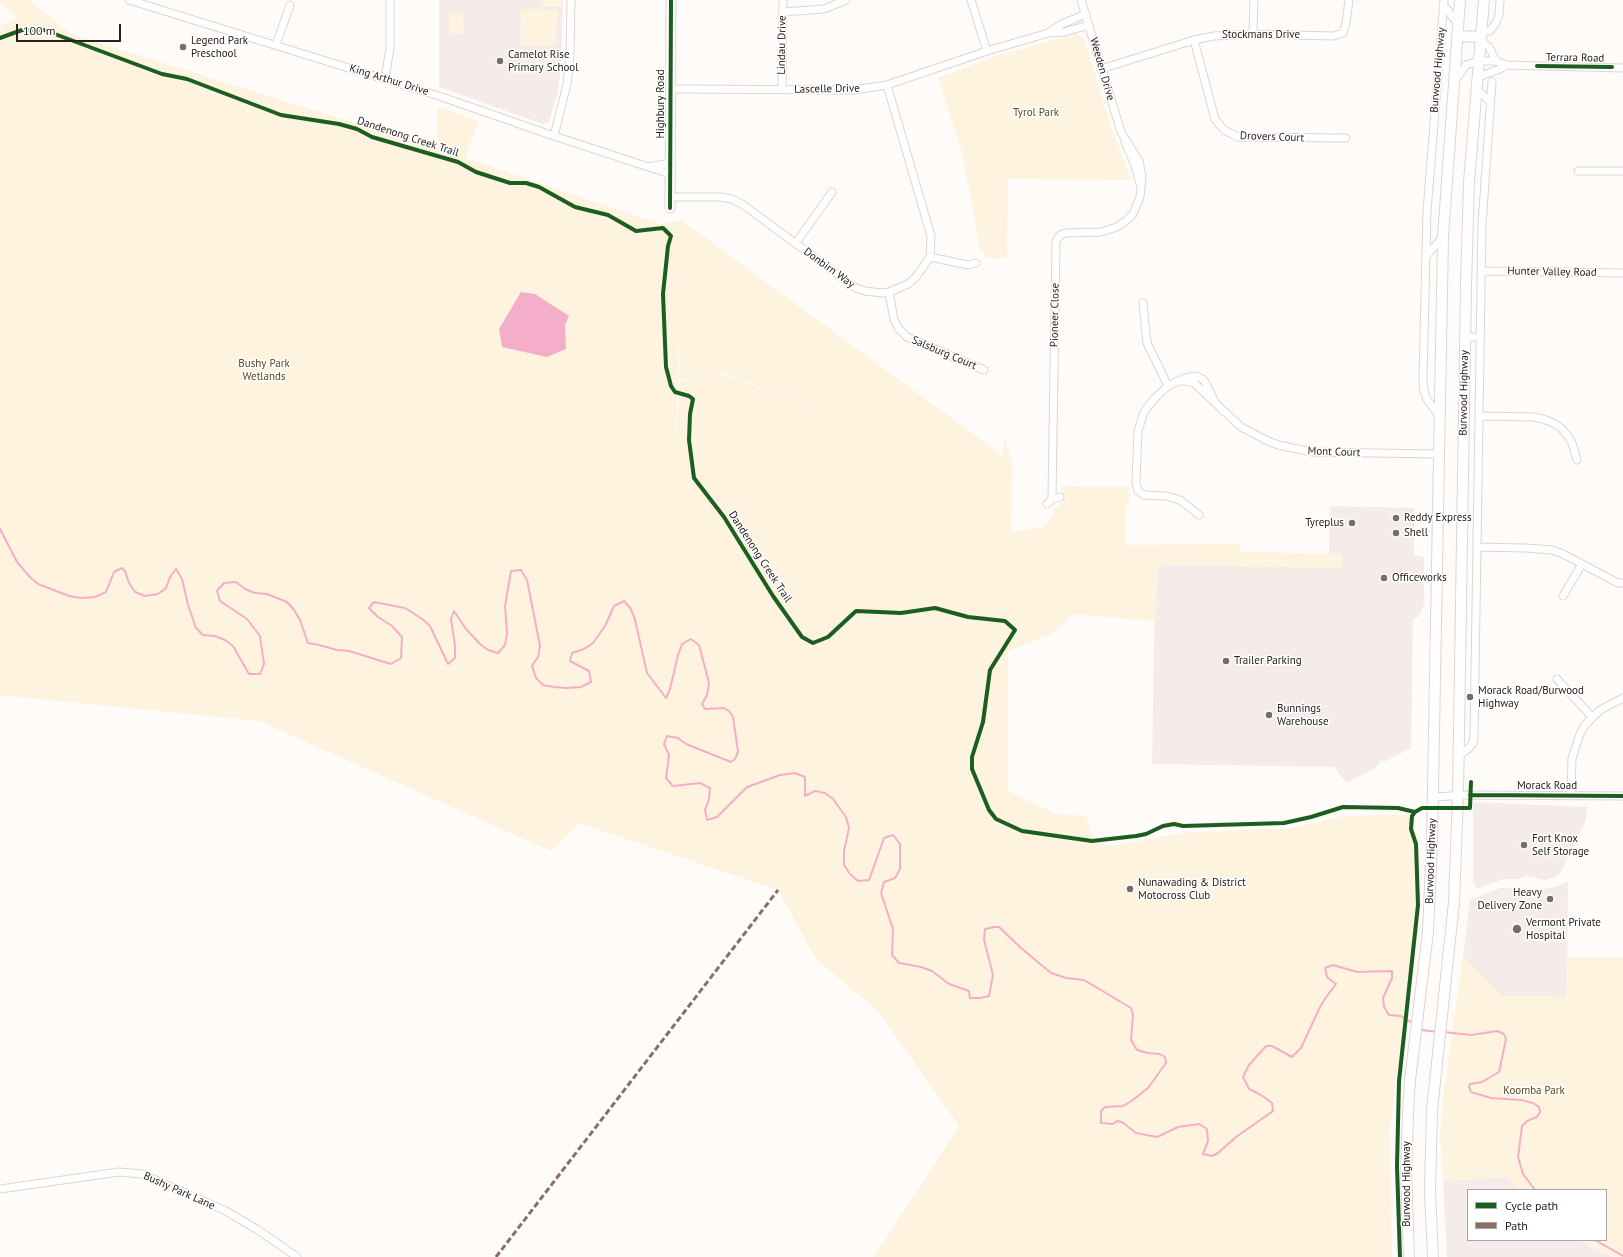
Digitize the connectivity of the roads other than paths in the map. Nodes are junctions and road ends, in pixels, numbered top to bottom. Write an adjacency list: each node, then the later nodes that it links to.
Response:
1 (129, 0): 25 (street, King Arthur Drive)
2 (390, 0): 33 (street)
3 (571, 0): 41 (street)
4 (671, 0): 38 (main road, Highbury Road)
5 (782, 0): 16 (street, Lindau Drive)
6 (846, 0): 16 (street)
7 (971, 0): 26 (street)
8 (1082, 0): 17 (street, Weeden Drive)
9 (1254, 0): 21 (street)
10 (1350, 0): 21 (street, Stockmans Drive)
11 (1460, 0): 18 (highway, Burwood Highway)
12 (1484, 0): 23 (highway, Burwood Highway)
13 (1500, 0): 23 (street)
14 (1444, 2): 18 (street, Burwood Highway); 54 (street, Burwood Highway)
15 (290, 5): 25 (street)
16 (783, 12): 39 (street, Lindau Drive)
17 (1086, 14): 19 (street, Weeden Drive); 20 (street, Lascelle Drive)
18 (1458, 24): 22 (highway, Burwood Highway)
19 (1089, 25): 20 (street, Lascelle Drive); 31 (street, Weeden Drive)
20 (1048, 33): 26 (street, Lascelle Drive)
21 (1253, 34): 24 (street, Stockmans Drive)
22 (1457, 36): 23 (highway); 35 (highway, Burwood Highway)
23 (1481, 36): 27 (highway, Burwood Highway); 28 (street)
24 (1194, 40): 31 (street, Stockmans Drive); 42 (street, Drovers Court)
25 (276, 45): 33 (street, King Arthur Drive)
26 (987, 51): 36 (street, Lascelle Drive)
27 (1479, 61): 28 (street, Terrara Road); 32 (highway, Burwood Highway); 35 (street, Terrara Road)
28 (1496, 61): 29 (street, Terrara Road)
29 (1506, 66): 30 (street, Terrara Road); 32 (street, Terrara Road)
30 (1623, 68)
31 (1101, 69): 49 (street, Weeden Drive)
32 (1478, 76): 37 (highway, Burwood Highway)
33 (385, 79): 41 (street, King Arthur Drive)
34 (1492, 82): 40 (street, Burwood Highway)
35 (1454, 83): 52 (highway, Burwood Highway)
36 (887, 85): 39 (street, Lascelle Drive); 55 (street)
37 (1476, 88): 40 (street); 61 (highway, Burwood Highway)
38 (670, 89): 39 (street, Lascelle Drive); 43 (main road, Highbury Road)
39 (782, 89)
40 (1490, 102): 57 (street, Burwood Highway)
41 (554, 136): 44 (street, King Arthur Drive)
42 (1346, 138)
43 (670, 163): 44 (street, King Arthur Drive); 47 (main road, Highbury Road)
44 (647, 167): 47 (street, King Arthur Drive)
45 (1578, 171): 46 (street)
46 (1623, 171)
47 (670, 174): 50 (main road, Highbury Road)
48 (832, 192): 53 (street)
49 (1141, 192): 69 (street, Pioneer Close)
50 (670, 196): 51 (main road, Highbury Road); 53 (street, Donbirn Way)
51 (670, 208)
52 (1443, 237): 54 (street); 65 (highway, Burwood Highway)
53 (796, 243): 59 (street, Donbirn Way)
54 (1426, 256): 65 (street, Burwood Highway)
55 (930, 257): 56 (street); 59 (street, Donbirn Way)
56 (976, 263)
57 (1481, 271): 58 (street, Hunter Valley Road); 62 (street, Burwood Highway)
58 (1623, 273)
59 (889, 292): 63 (street, Salsburg Court)
60 (1143, 303): 64 (street)
61 (1465, 337): 62 (street); 80 (highway, Burwood Highway)
62 (1481, 337): 66 (street, Burwood Highway)
63 (984, 370)
64 (1168, 386): 67 (street, Mont Court); 70 (street, Mont Court)
65 (1439, 416): 67 (highway, Burwood Highway)
66 (1479, 416): 68 (street); 73 (street, Burwood Highway)
67 (1438, 454): 84 (highway, Burwood Highway)
68 (1577, 460)
69 (1060, 497)
70 (1190, 509): 71 (street); 72 (street, Mont Court)
71 (1184, 514)
72 (1199, 515)
73 (1477, 547): 74 (street); 80 (street, Burwood Highway)
74 (1582, 564): 75 (street); 76 (street)
75 (1623, 583)
76 (1563, 596)
77 (1557, 679): 79 (street)
78 (1623, 698): 79 (street)
79 (1592, 717): 82 (street)
80 (1459, 755): 81 (highway, Burwood Highway)
81 (1458, 795): 82 (street, Morack Road); 84 (street, Morack Road); 88 (highway, Burwood Highway)
82 (1571, 795): 83 (street, Morack Road)
83 (1623, 796)
84 (1433, 797): 87 (highway, Burwood Highway)
85 (0, 1189): 86 (street, Bushy Park Lane)
86 (297, 1257)
87 (1409, 1257)
88 (1433, 1257)

